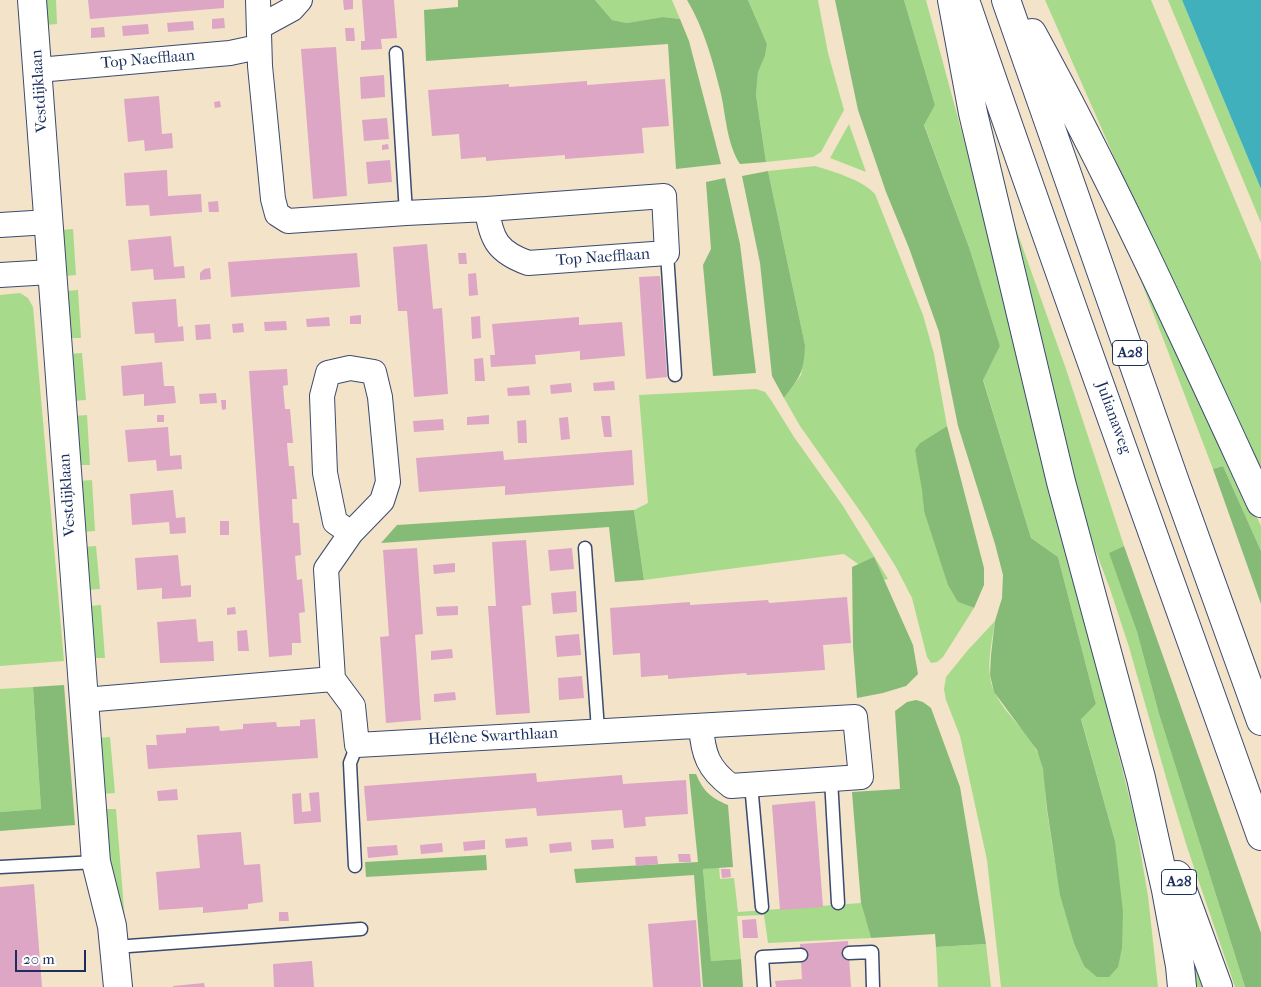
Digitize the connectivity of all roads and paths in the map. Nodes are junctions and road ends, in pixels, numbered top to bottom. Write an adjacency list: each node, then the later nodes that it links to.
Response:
1 (32, 0): 10 (main road, Vestdijklaan)
2 (258, 0): 8 (street, Top Naefflaan)
3 (300, 0): 8 (street, Top Naefflaan)
4 (952, 0): 28 (main road, A28)
5 (965, 0): 31 (main road, Julianaweg / A28)
6 (1006, 0): 24 (main road, A28)
7 (1014, 0): 19 (main road)
8 (258, 37): 10 (street, Top Naefflaan); 12 (street, Top Naefflaan)
9 (396, 53): 12 (lane)
10 (38, 70): 13 (main road, Vestdijklaan)
11 (487, 209): 12 (street, Top Naefflaan); 15 (street, Top Naefflaan); 15 (street, Top Naefflaan)
12 (406, 213)
13 (49, 222): 14 (street); 16 (main road, Vestdijklaan)
14 (0, 225)
15 (667, 254): 18 (lane)
16 (51, 272): 17 (street); 23 (main road, Vestdijklaan)
17 (0, 275)
18 (675, 375)
19 (1261, 503)
20 (351, 532): 20 (street); 22 (street)
21 (584, 548): 26 (lane)
22 (334, 679): 23 (street); 27 (street)
23 (84, 700): 32 (main road, Vestdijklaan)
24 (1258, 713)
25 (702, 726): 26 (street, Hélène Swarthlaan); 29 (street, Hélène Swarthlaan); 30 (street, Hélène Swarthlaan)
26 (598, 730): 27 (street, Hélène Swarthlaan)
27 (357, 744): 33 (lane)
28 (1141, 778): 44 (main road, A28); 45 (main road, A28)
29 (831, 779): 30 (street, Hélène Swarthlaan); 35 (lane)
30 (752, 784): 36 (lane)
31 (1261, 836)
32 (96, 862): 34 (lane); 38 (main road, Vestdijklaan)
33 (355, 866)
34 (0, 867)
35 (838, 903)
36 (762, 907)
37 (361, 929): 38 (lane)
38 (115, 947): 41 (main road, Vestdijklaan)
39 (849, 953): 43 (lane)
40 (801, 955): 42 (lane)
41 (118, 987)
42 (764, 987)
43 (873, 987)
44 (1182, 987)
45 (1218, 987)

